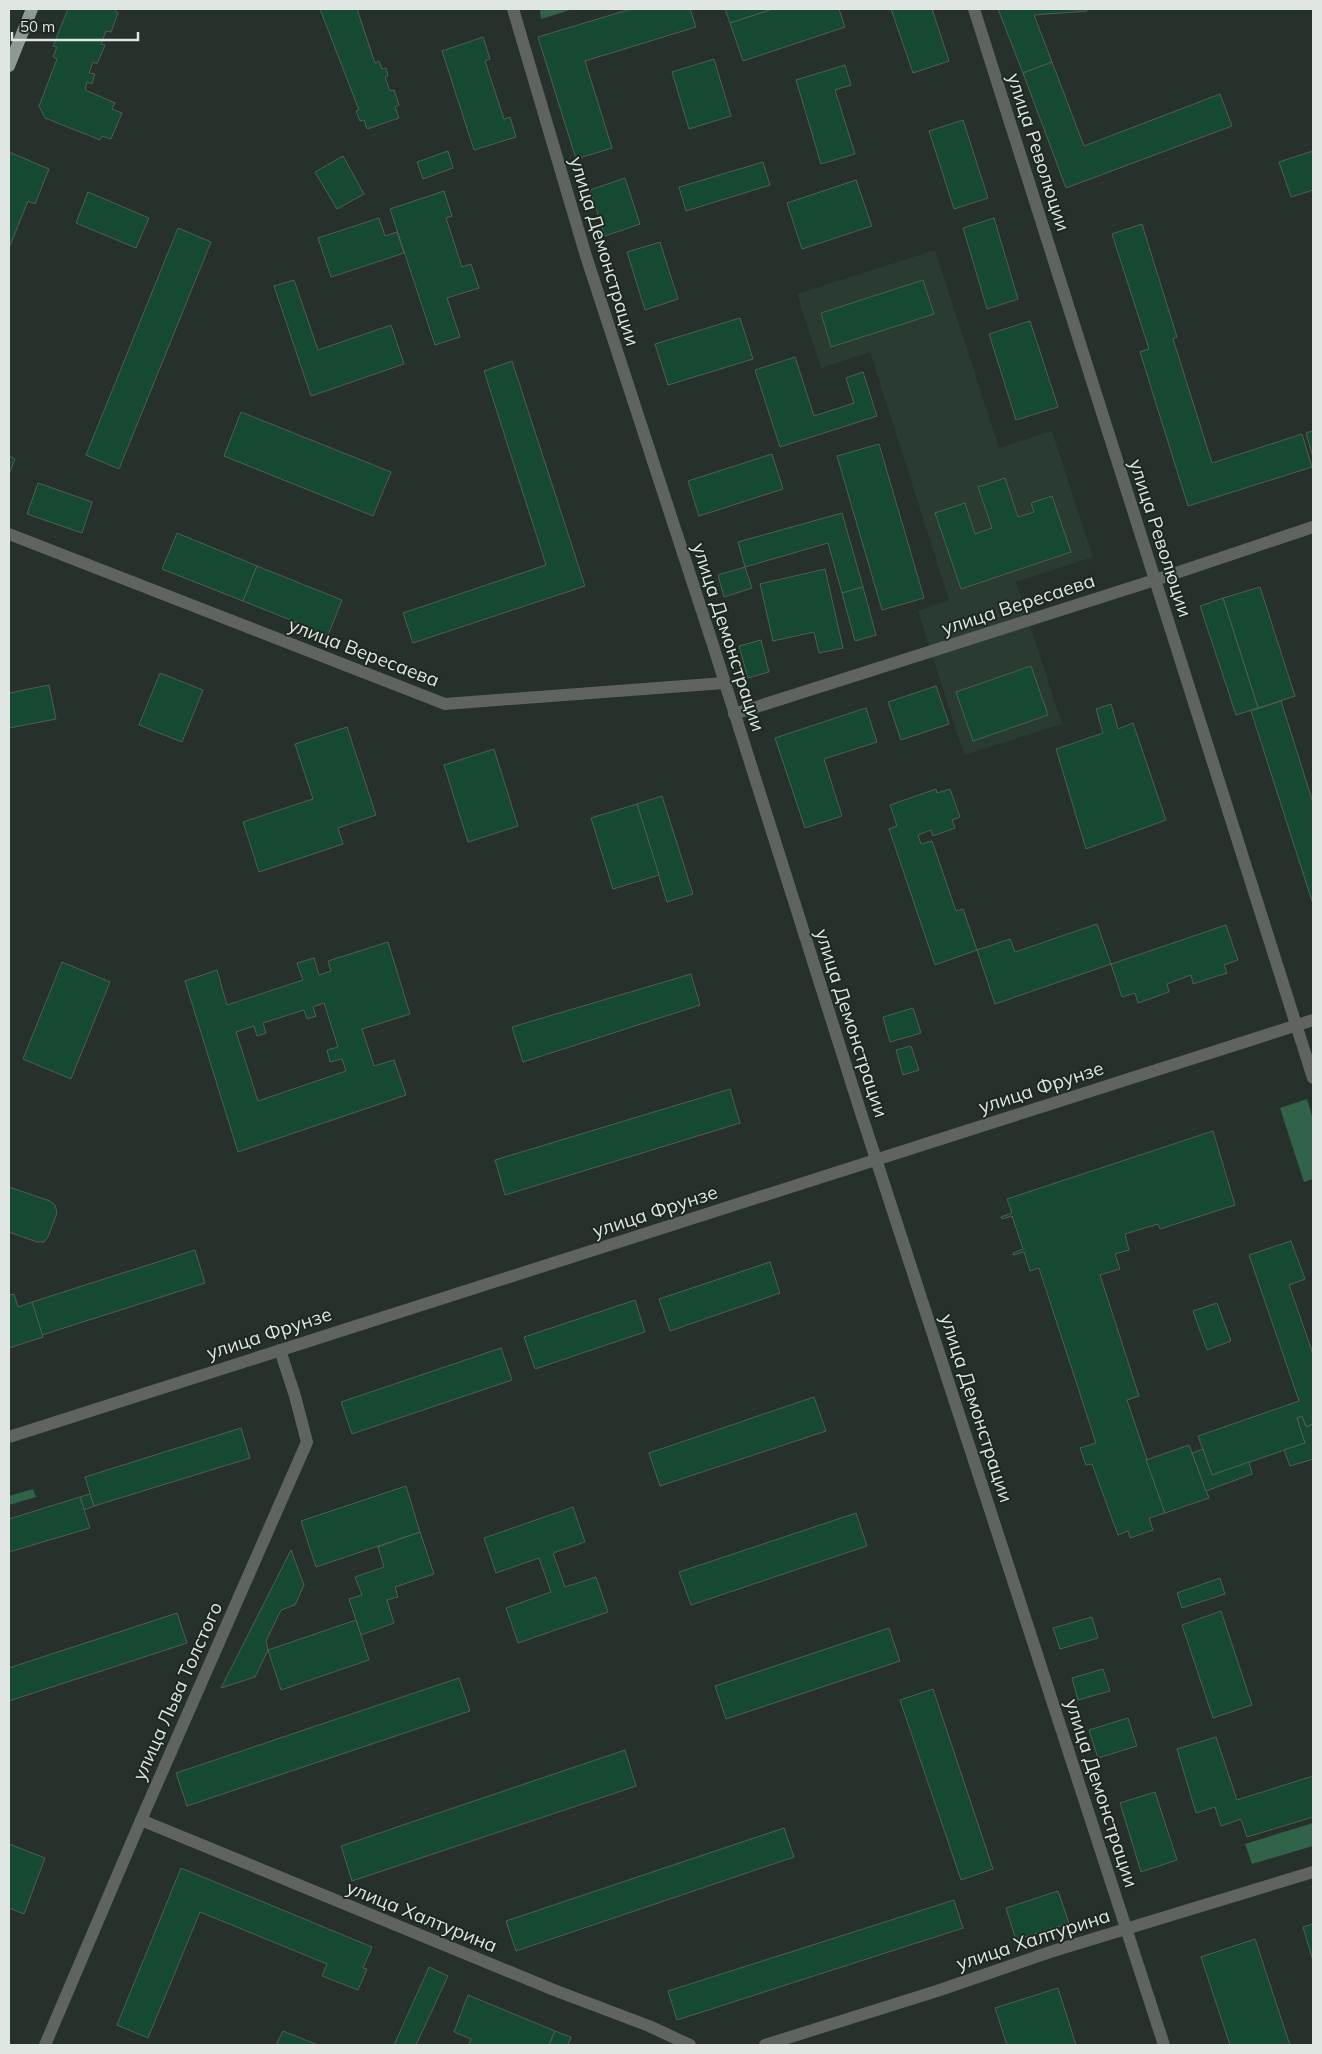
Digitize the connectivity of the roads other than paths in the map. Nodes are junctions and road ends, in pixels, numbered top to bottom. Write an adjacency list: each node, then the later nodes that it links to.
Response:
1 (32, 9): 4 (main road)
2 (513, 9): 8 (street, улица Демонстрации)
3 (974, 9): 7 (street, улица Революции)
4 (9, 66)
5 (1313, 527): 7 (street, улица Вересаева)
6 (9, 534): 8 (street, улица Вересаева)
7 (1155, 580): 9 (street, улица Вересаева); 11 (street, улица Революции)
8 (724, 683): 9 (street, улица Демонстрации)
9 (734, 714): 13 (street, улица Демонстрации)
10 (1313, 1020): 11 (street, улица Фрунзе)
11 (1296, 1025): 12 (street, улица Революции); 13 (street, улица Фрунзе)
12 (1313, 1078)
13 (876, 1160): 14 (street, улица Фрунзе); 18 (street, улица Демонстрации)
14 (280, 1350): 15 (street, улица Фрунзе); 16 (street, улица Льва Толстого)
15 (9, 1437)
16 (141, 1820): 19 (street, улица Льва Толстого); 20 (street, улица Халтурина)
17 (1313, 1872): 18 (street, улица Халтурина)
18 (1126, 1928): 21 (street, улица Халтурина); 22 (street, улица Демонстрации)
19 (45, 2045)
20 (690, 2045)
21 (765, 2045)
22 (1164, 2045)

